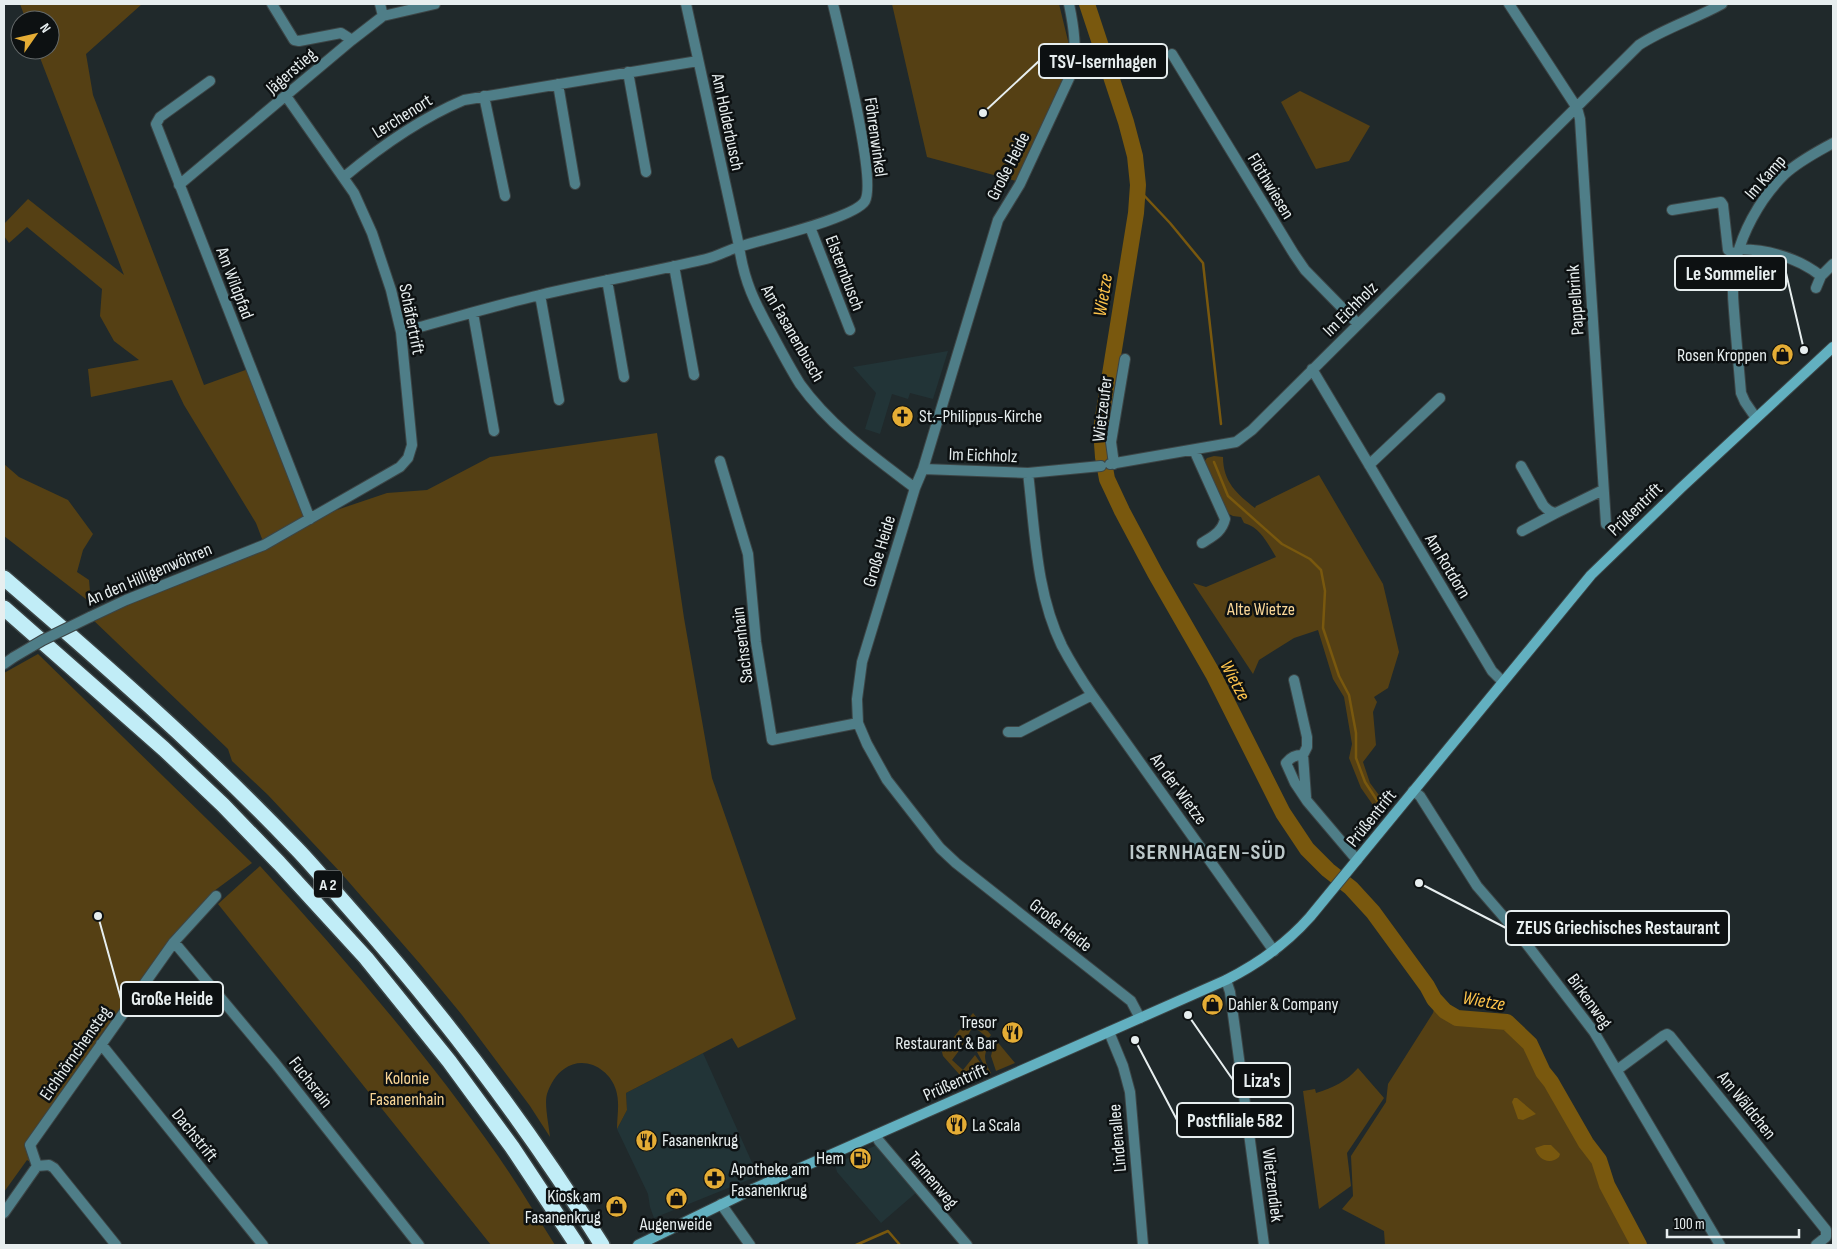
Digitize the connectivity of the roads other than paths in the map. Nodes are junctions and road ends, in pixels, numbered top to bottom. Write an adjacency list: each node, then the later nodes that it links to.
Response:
1 (272, 4): 10 (street)
2 (380, 4): 9 (street)
3 (434, 4): 9 (street, Jägerstieg)
4 (686, 4): 12 (street, Am Holderbusch)
5 (833, 4): 26 (street, Föhrenwinkel)
6 (1069, 4): 53 (street, Große Heide)
7 (1509, 4): 18 (street)
8 (1722, 4): 18 (street, Im Eichholz)
9 (383, 16): 10 (street, Jägerstieg)
10 (352, 40): 16 (street, Jägerstieg)
11 (1172, 54): 36 (street, Flöthwiesen)
12 (698, 61): 13 (street, Lerchenort); 27 (street, Am Holderbusch)
13 (628, 72): 15 (street, Lerchenort); 20 (street)
14 (210, 81): 23 (street, Am Wildpfad)
15 (558, 84): 17 (street, Lerchenort); 22 (street)
16 (286, 96): 21 (street, Schäfertrift); 23 (street, Jägerstieg)
17 (484, 96): 21 (street, Lerchenort); 24 (street)
18 (1577, 108): 36 (street, Im Eichholz); 56 (street, Pappelbrink)
19 (1833, 143): 28 (street, Im Kamp)
20 (646, 172)
21 (344, 177): 38 (street, Schäfertrift)
22 (576, 184)
23 (179, 185): 58 (street, Am Wildpfad)
24 (505, 196)
25 (1672, 210): 28 (street, Im Kamp)
26 (810, 227): 27 (street, Föhrenwinkel); 37 (street, Elsternbusch)
27 (739, 246): 30 (street); 55 (street, Am Fasanenbusch)
28 (1738, 252): 31 (street); 46 (street, Im Kamp)
29 (1833, 264): 31 (street)
30 (674, 266): 32 (street); 42 (street)
31 (1821, 276): 33 (street)
32 (608, 280): 34 (street); 43 (street)
33 (1816, 288)
34 (540, 295): 35 (street); 45 (street)
35 (473, 312): 38 (street); 47 (street)
36 (1358, 324): 41 (street, Im Eichholz)
37 (850, 330)
38 (401, 332): 58 (street, Schäfertrift)
39 (1833, 347): 46 (main road, Prüßentrift)
40 (1124, 359): 50 (street, Wietzeufer)
41 (1312, 369): 48 (street, Im Eichholz); 51 (street, Am Rotdorn)
42 (694, 376)
43 (624, 377)
44 (1440, 398): 51 (street)
45 (559, 400)
46 (1756, 418): 66 (main road, Prüßentrift)
47 (494, 431)
48 (1194, 450): 50 (street, Im Eichholz); 61 (street)
49 (720, 461): 68 (street, Sachsenhain)
50 (1108, 465): 54 (street, Im Eichholz)
51 (1369, 465): 66 (street, Am Rotdorn)
52 (1521, 466): 57 (street)
53 (923, 469): 54 (street, Im Eichholz); 55 (street, Große Heide)
54 (1028, 474): 67 (street, An der Wietze)
55 (915, 488): 68 (street, Große Heide)
56 (1603, 490): 57 (street); 59 (street, Pappelbrink)
57 (1556, 513): 60 (street)
58 (310, 519): 64 (street, An den Hilligenwöhren, bridge)
59 (1606, 524)
60 (1522, 531)
61 (1202, 544)
62 (4, 578): 86 (highway, A 2)
63 (4, 608): 90 (highway, A 2)
64 (4, 664)
65 (1294, 680): 70 (street)
66 (1502, 681): 71 (main road, Prüßentrift)
67 (1092, 695): 69 (street); 76 (street, An der Wietze)
68 (858, 723): 78 (street, Große Heide)
69 (1008, 732)
70 (1303, 755): 72 (street); 72 (street)
71 (1414, 791): 73 (main road, Prüßentrift); 81 (street, Birkenweg)
72 (1307, 801): 73 (street)
73 (1357, 860): 76 (main road, Prüßentrift)
74 (216, 896): 75 (street, Eichhörnchensteg)
75 (174, 942): 80 (street, Eichhörnchensteg); 89 (street, Fuchsrain)
76 (1274, 951): 77 (main road, Prüßentrift)
77 (1226, 980): 78 (main road, Prüßentrift); 95 (street, Wietzendiek)
78 (1140, 1018): 79 (main road, Prüßentrift)
79 (1108, 1032): 82 (main road, Prüßentrift); 94 (street, Lindenallee)
80 (100, 1044): 83 (street, Eichhörnchensteg); 88 (street, Dachstrift)
81 (1617, 1070): 96 (street, Birkenweg); 97 (street, Am Wäldchen)
82 (876, 1135): 84 (main road, Prüßentrift); 93 (street, Tannenweg)
83 (37, 1166): 85 (street); 87 (street)
84 (721, 1204): 91 (main road, Prüßentrift); 92 (street)
85 (4, 1213)
86 (600, 1242)
87 (116, 1245)
88 (263, 1245)
89 (419, 1245)
90 (577, 1245)
91 (638, 1245)
92 (750, 1245)
93 (967, 1245)
94 (1143, 1245)
95 (1264, 1245)
96 (1720, 1245)
97 (1816, 1245)

